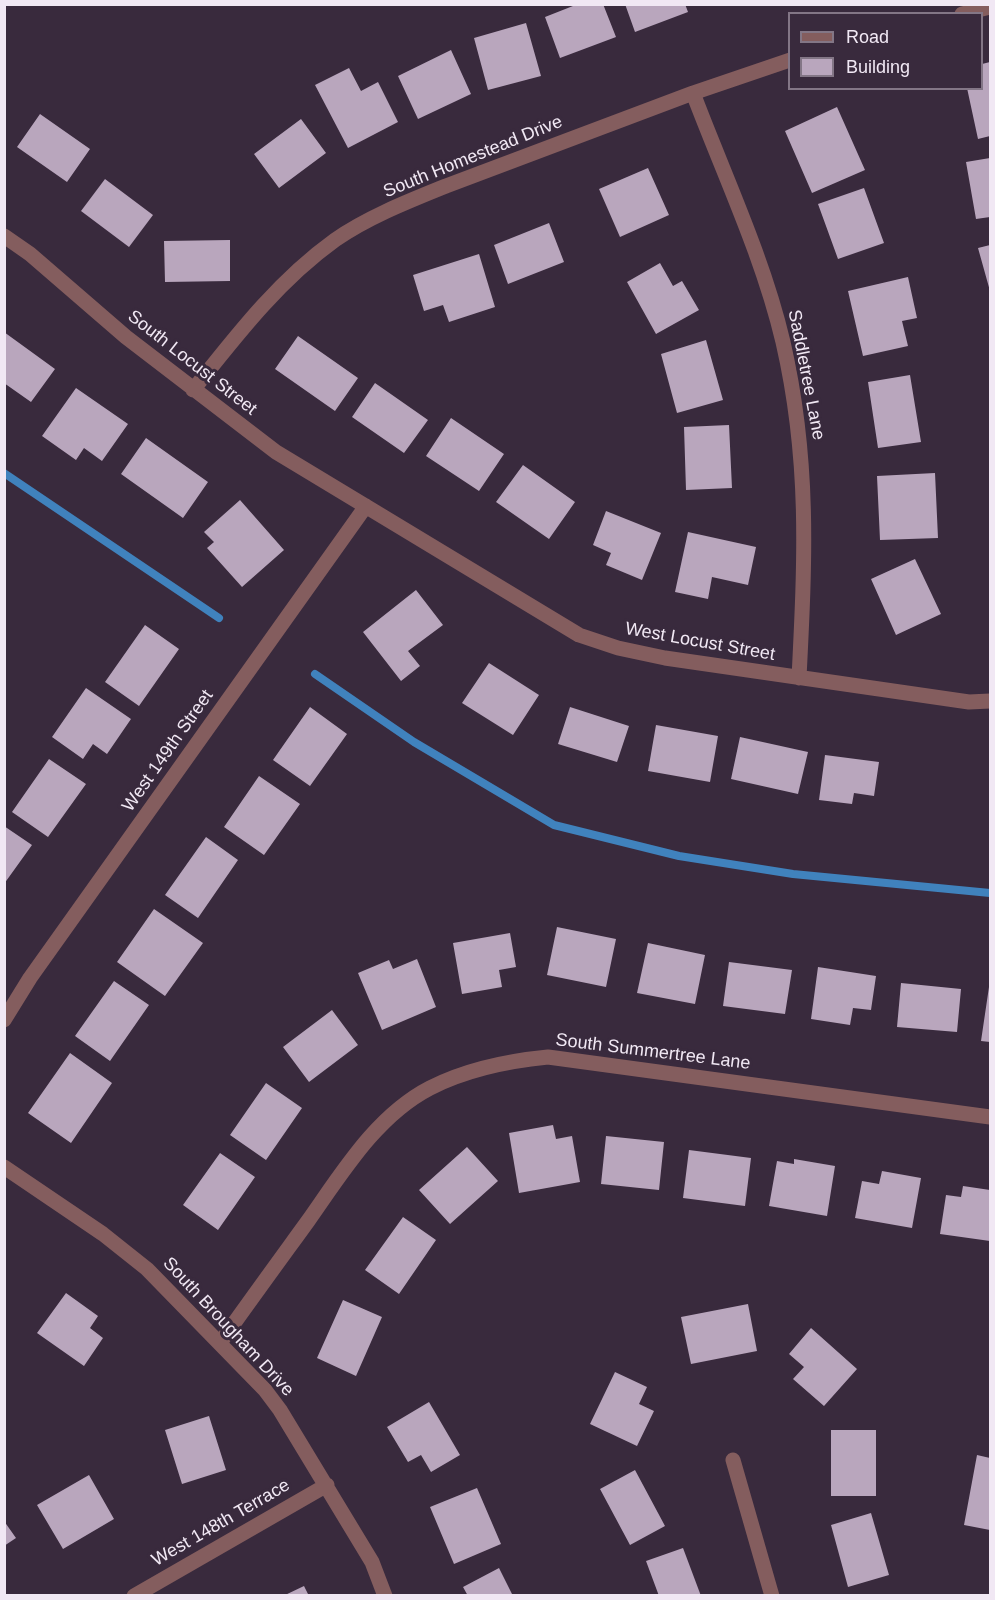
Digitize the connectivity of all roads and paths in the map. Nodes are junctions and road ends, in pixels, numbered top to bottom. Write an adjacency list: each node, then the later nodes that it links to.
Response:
1 (990, 7): 2 (street)
2 (970, 12)
3 (788, 60): 4 (street, South Homestead Drive)
4 (693, 93): 6 (street, South Homestead Drive); 8 (street, Saddletree Lane)
5 (4, 236): 6 (street, South Locust Street)
6 (193, 390): 7 (street, South Locust Street)
7 (366, 506): 8 (street, West Locust Street); 10 (street, West 149th Street)
8 (799, 678): 9 (street, West Locust Street)
9 (990, 701)
10 (4, 1020)
11 (990, 1118): 13 (street, South Summertree Lane)
12 (4, 1167): 13 (street, South Brougham Drive)
13 (220, 1342): 15 (street, South Brougham Drive)
14 (733, 1460): 18 (street)
15 (327, 1485): 16 (street, West 148th Terrace); 17 (street, South Brougham Drive)
16 (134, 1596)
17 (385, 1596)
18 (772, 1596)

